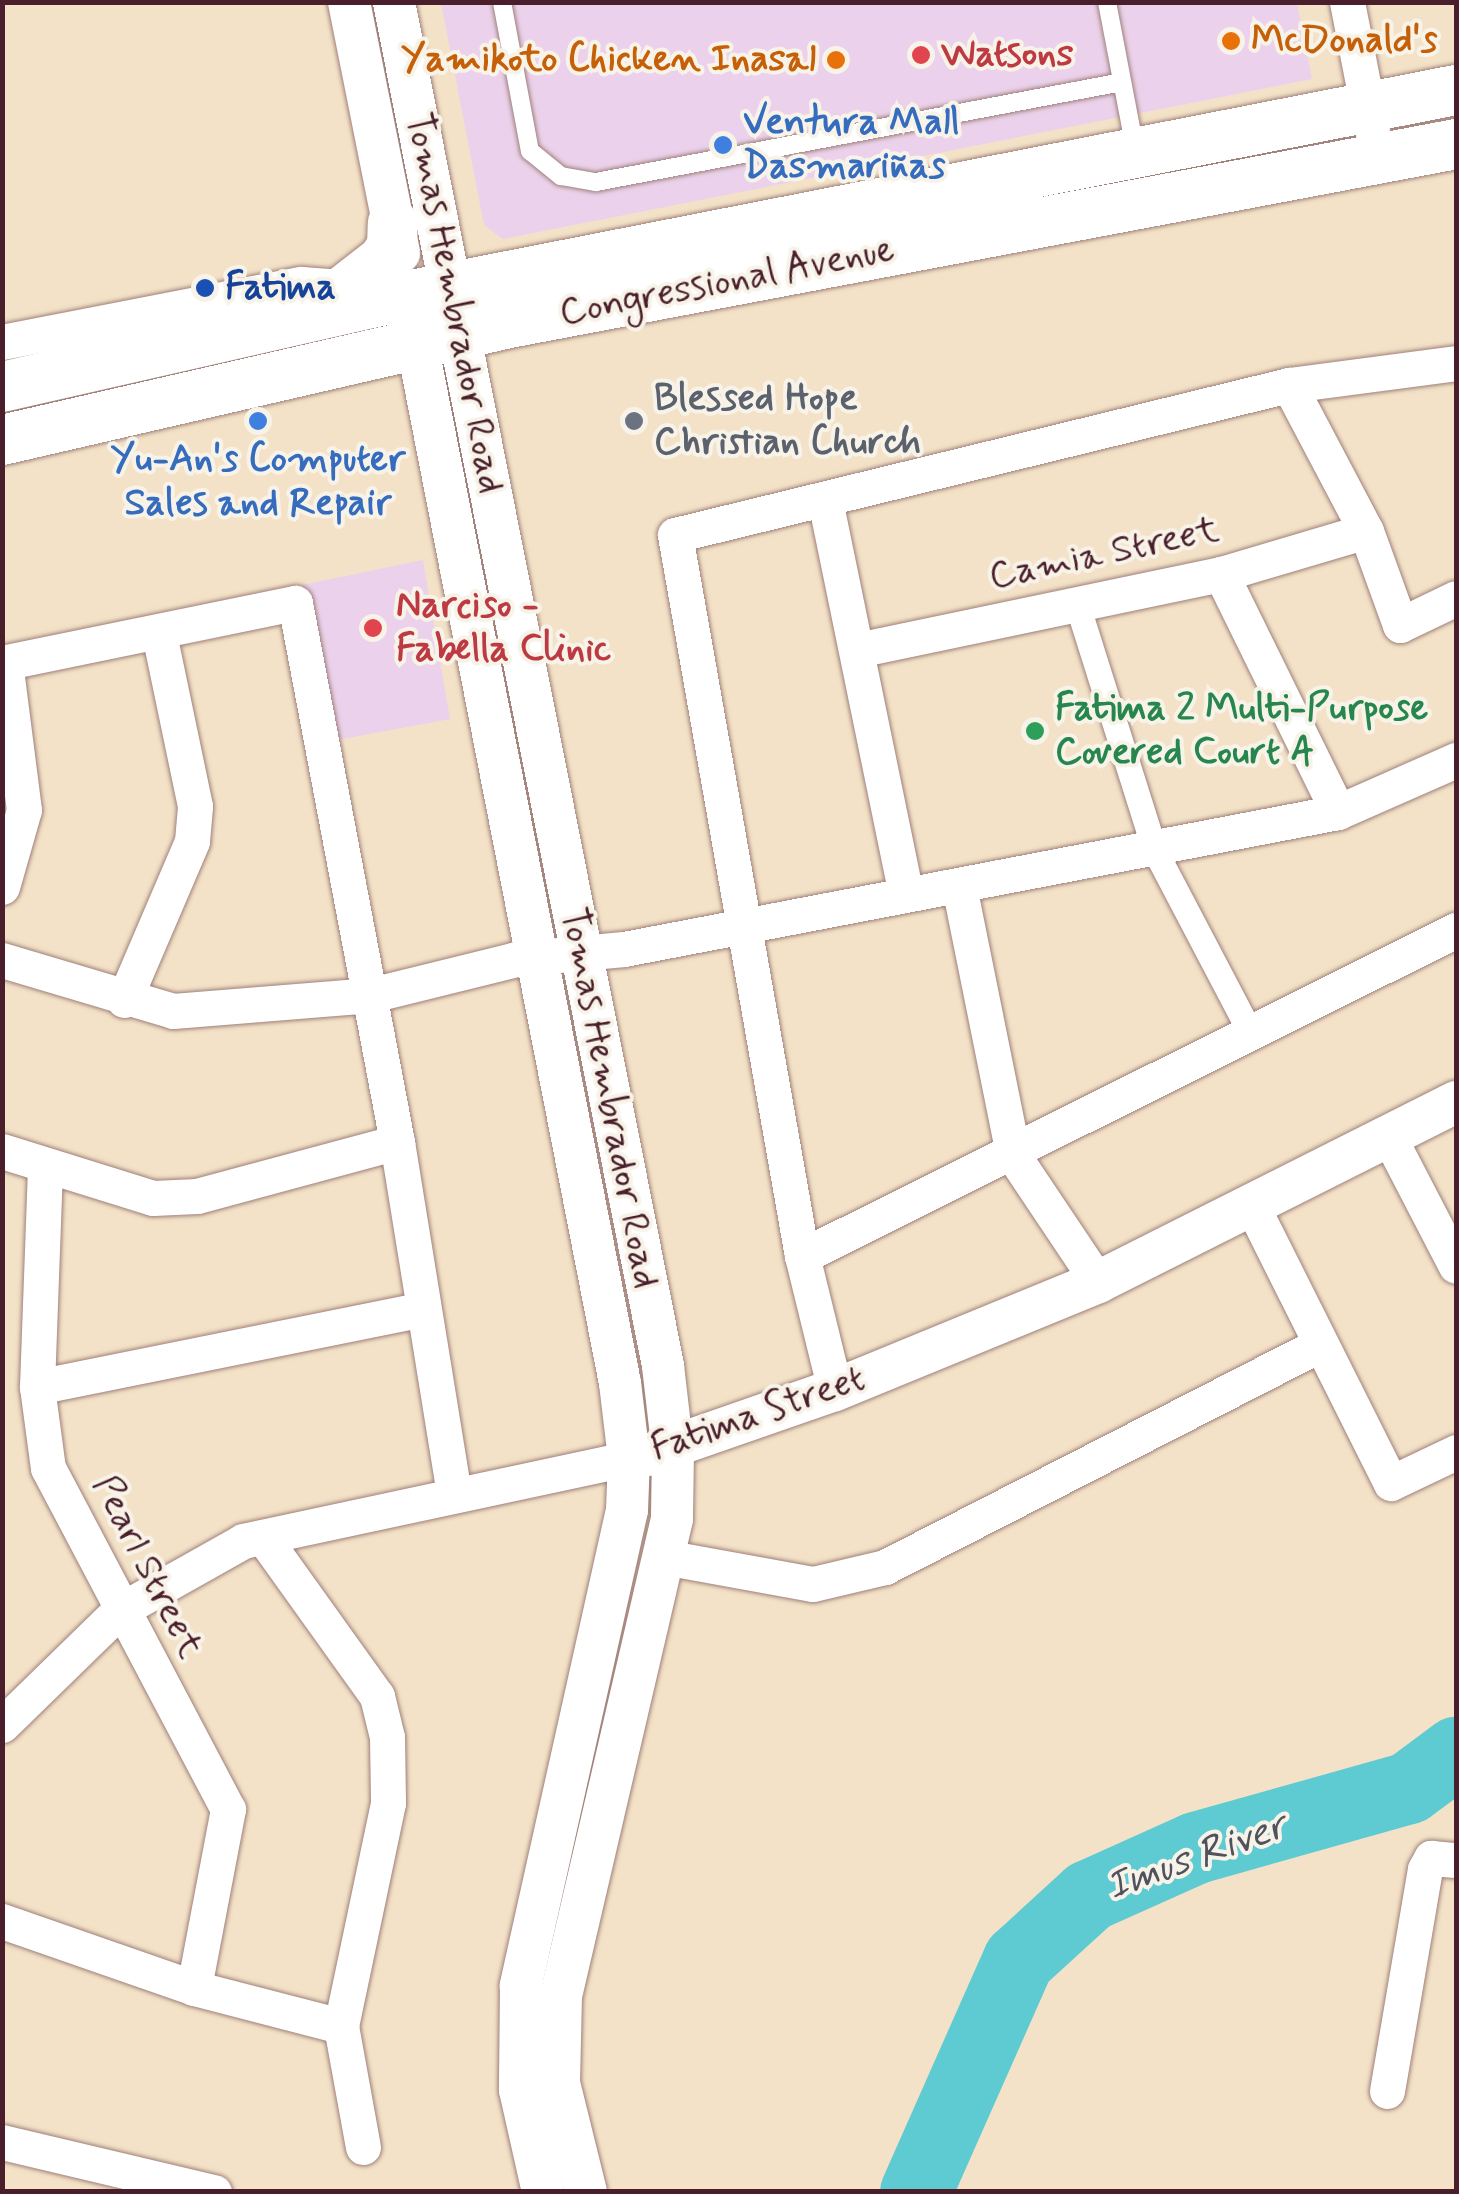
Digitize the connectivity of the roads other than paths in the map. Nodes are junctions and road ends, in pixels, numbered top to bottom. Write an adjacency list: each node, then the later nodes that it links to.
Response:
1 (349, 2): 12 (street, Tomas Hembrador Road)
2 (394, 2): 14 (street, Tomas Hembrador Road)
3 (502, 2): 6 (lane)
4 (1108, 2): 6 (lane)
5 (1347, 2): 8 (street)
6 (1122, 82): 11 (lane)
7 (1456, 90): 8 (main road, Congressional Avenue)
8 (1368, 108): 10 (street); 11 (main road, Congressional Avenue)
9 (1456, 144): 10 (main road, Congressional Avenue)
10 (1378, 161): 11 (main road, Congressional Avenue)
11 (1140, 179): 14 (main road, Congressional Avenue)
12 (393, 223): 13 (main road); 14 (street, Tomas Hembrador Road)
13 (354, 288): 14 (street, Congressional Avenue); 15 (main road); 16 (street, Congressional Avenue)
14 (436, 315): 15 (main road, Congressional Avenue); 20 (main road, Congressional Avenue); 37 (street, Tomas Hembrador Road); 38 (street, Tomas Hembrador Road)
15 (296, 324): 19 (main road, Congressional Avenue)
16 (2, 342)
17 (1456, 364): 18 (street)
18 (1289, 385): 21 (street); 22 (street)
19 (2, 387)
20 (2, 440)
21 (824, 500): 27 (street); 35 (street)
22 (1366, 530): 23 (street, Camia Street); 24 (street)
23 (1222, 574): 25 (street, Camia Street); 30 (street)
24 (1456, 598)
25 (1077, 604): 27 (street, Camia Street); 31 (street)
26 (159, 633): 28 (street); 40 (street); 41 (street)
27 (857, 650): 34 (street)
28 (4, 662): 33 (street)
29 (1456, 760): 30 (street)
30 (1338, 812): 31 (street)
31 (1155, 850): 32 (street); 42 (street)
32 (959, 886): 34 (street); 47 (street)
33 (2, 887)
34 (906, 894): 35 (street)
35 (743, 926): 37 (street); 50 (street)
36 (1456, 930): 42 (street)
37 (580, 956): 38 (street); 57 (street, Tomas Hembrador Road)
38 (535, 958): 40 (street); 59 (street, Tomas Hembrador Road)
39 (2, 960): 41 (street)
40 (370, 996): 41 (street); 45 (street)
41 (124, 1000)
42 (1252, 1036): 47 (street)
43 (1456, 1102): 44 (street, Fatima Street)
44 (1389, 1137): 49 (street, Fatima Street); 51 (street)
45 (397, 1142): 48 (street); 53 (street)
46 (2, 1151): 48 (street)
47 (1013, 1155): 50 (street); 52 (street)
48 (45, 1168): 55 (street, Pearl Street)
49 (1251, 1204): 52 (street, Fatima Street); 54 (street)
50 (802, 1256): 56 (street)
51 (1456, 1266)
52 (1098, 1282): 56 (street, Fatima Street)
53 (423, 1309): 55 (street); 60 (street)
54 (1320, 1344): 58 (street); 62 (street)
55 (38, 1387): 63 (street, Pearl Street)
56 (835, 1390): 57 (street, Fatima Street)
57 (672, 1452): 59 (street, Fatima Street); 62 (street, Tomas Hembrador Road)
58 (1456, 1452)
59 (629, 1458): 60 (street, Fatima Street); 73 (street, Tomas Hembrador Road)
60 (454, 1494): 61 (street, Fatima Street)
61 (263, 1537): 63 (street, Fatima Street); 68 (street)
62 (664, 1557): 74 (street, Tomas Hembrador Road)
63 (119, 1611): 64 (street, Fatima Street); 67 (street, Pearl Street)
64 (6, 1716)
65 (1456, 1860): 69 (street)
66 (4, 1926): 67 (street)
67 (194, 1988): 68 (street)
68 (341, 2026): 71 (street)
69 (1387, 2091)
70 (2, 2142): 72 (street)
71 (363, 2147)
72 (214, 2192)
73 (543, 2192)
74 (586, 2192)

